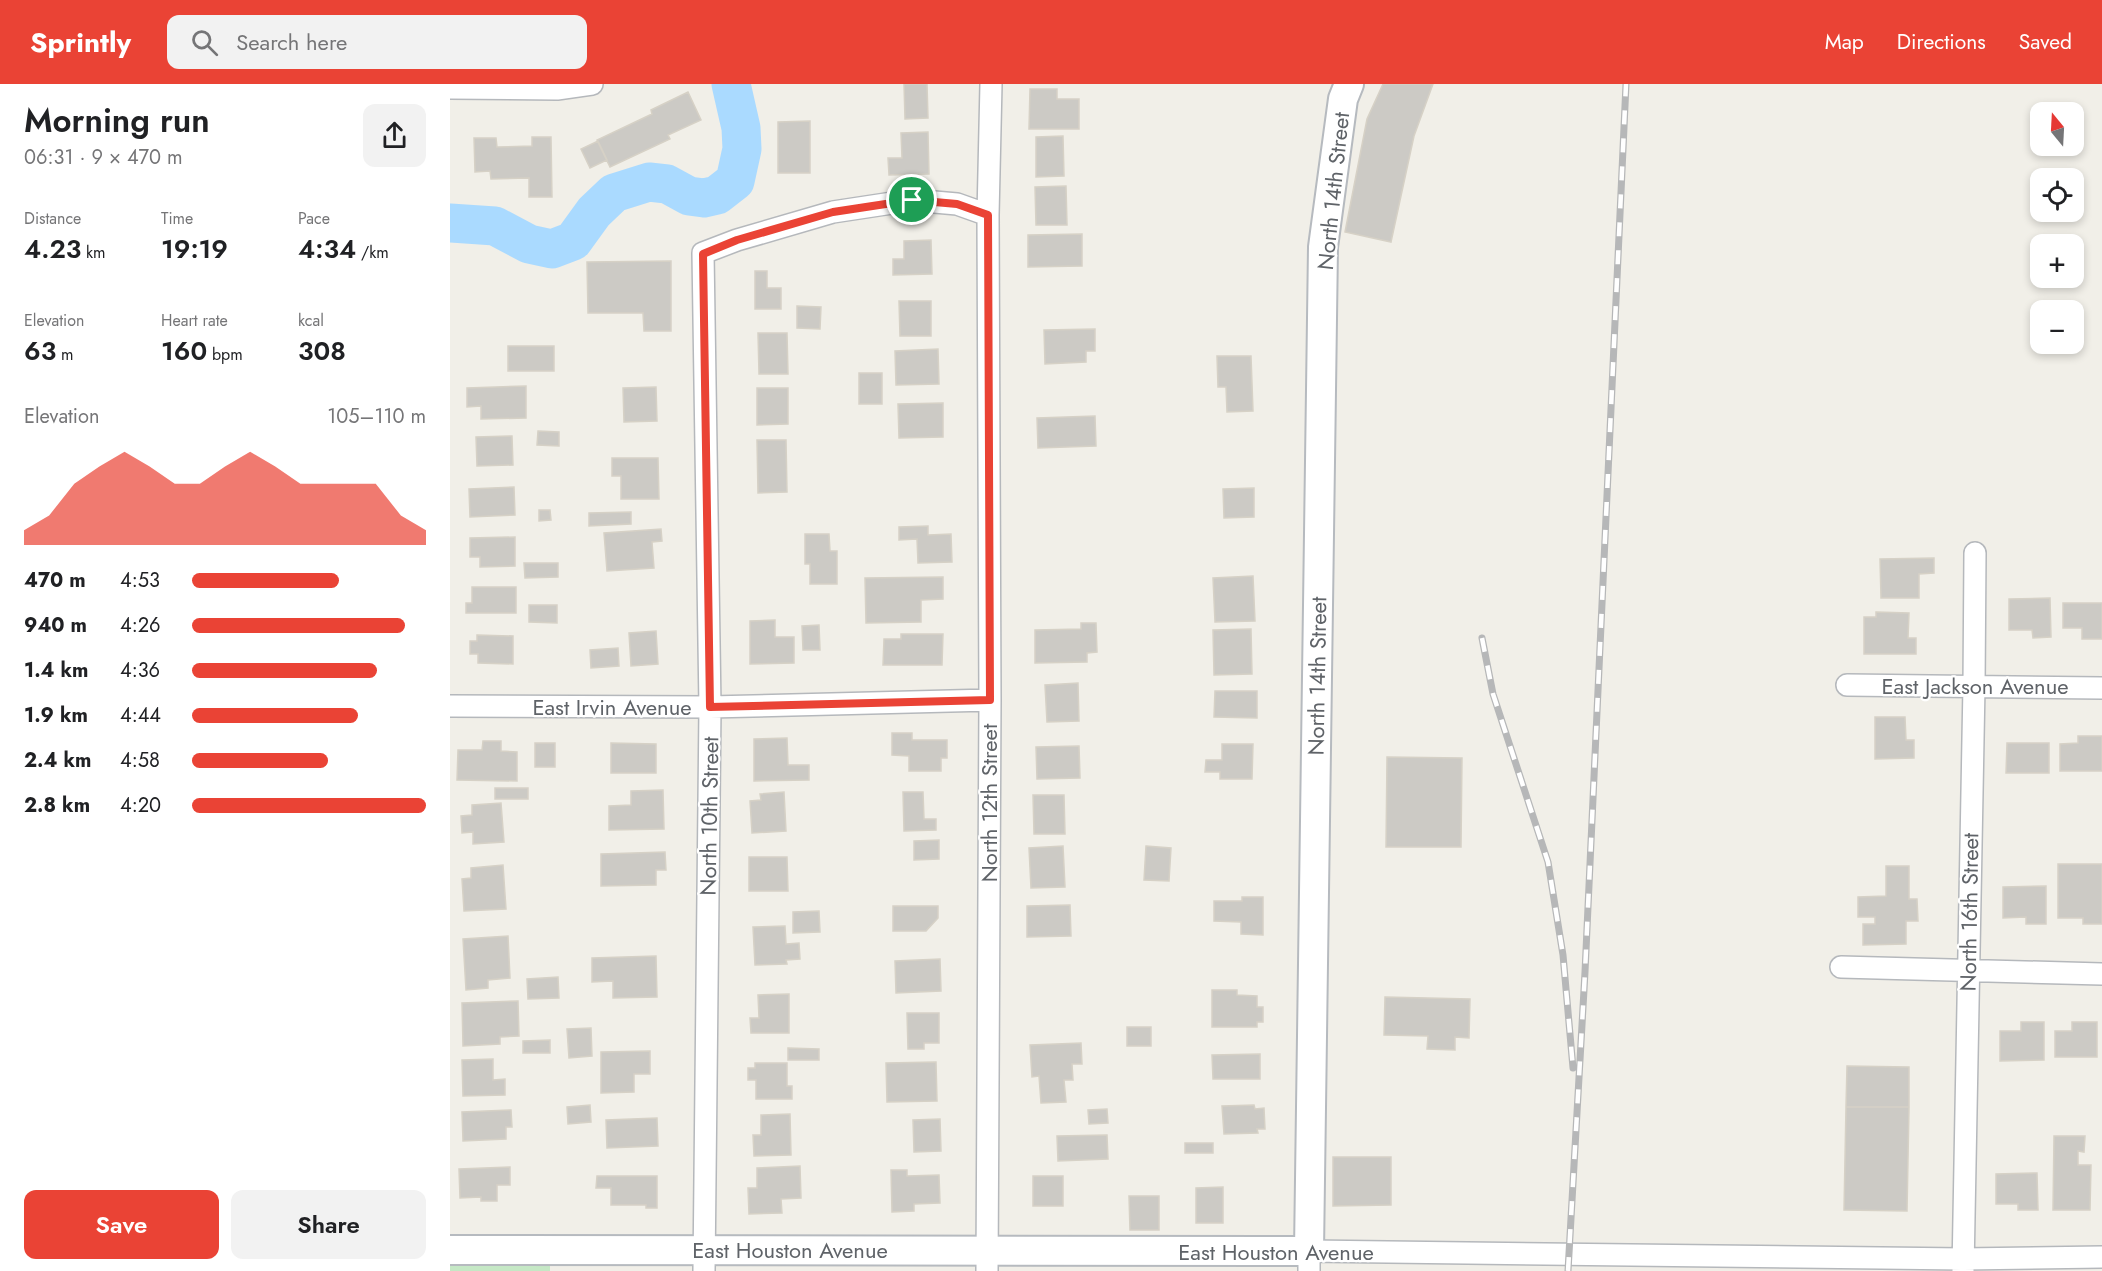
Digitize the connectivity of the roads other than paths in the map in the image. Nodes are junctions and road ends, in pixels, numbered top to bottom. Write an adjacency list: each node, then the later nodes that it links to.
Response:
1 (592, 84): 4 (street)
2 (991, 84): 5 (street, North 12th Street)
3 (1349, 84): 20 (street, North 14th Street)
4 (450, 88)
5 (988, 215): 10 (street, North 12th Street); 12 (street, North 10th Street)
6 (1974, 553): 8 (street, North 16th Street)
7 (1847, 686): 8 (street, East Jackson Avenue)
8 (1974, 686): 9 (street, East Jackson Avenue); 14 (street, North 16th Street)
9 (2102, 687)
10 (990, 700): 12 (street, East Irvin Avenue); 19 (street, North 12th Street)
11 (450, 706): 12 (street, East Irvin Avenue)
12 (710, 707): 18 (street, North 10th Street)
13 (1841, 967): 14 (street)
14 (1968, 970): 15 (street); 21 (street, North 16th Street)
15 (2102, 974)
16 (450, 1250): 18 (street, East Houston Avenue)
17 (2102, 1257): 21 (street, East Houston Avenue)
18 (704, 1260): 19 (street, East Houston Avenue)
19 (987, 1261): 20 (street, East Houston Avenue)
20 (1309, 1261): 21 (street, East Houston Avenue)
21 (1963, 1265)

